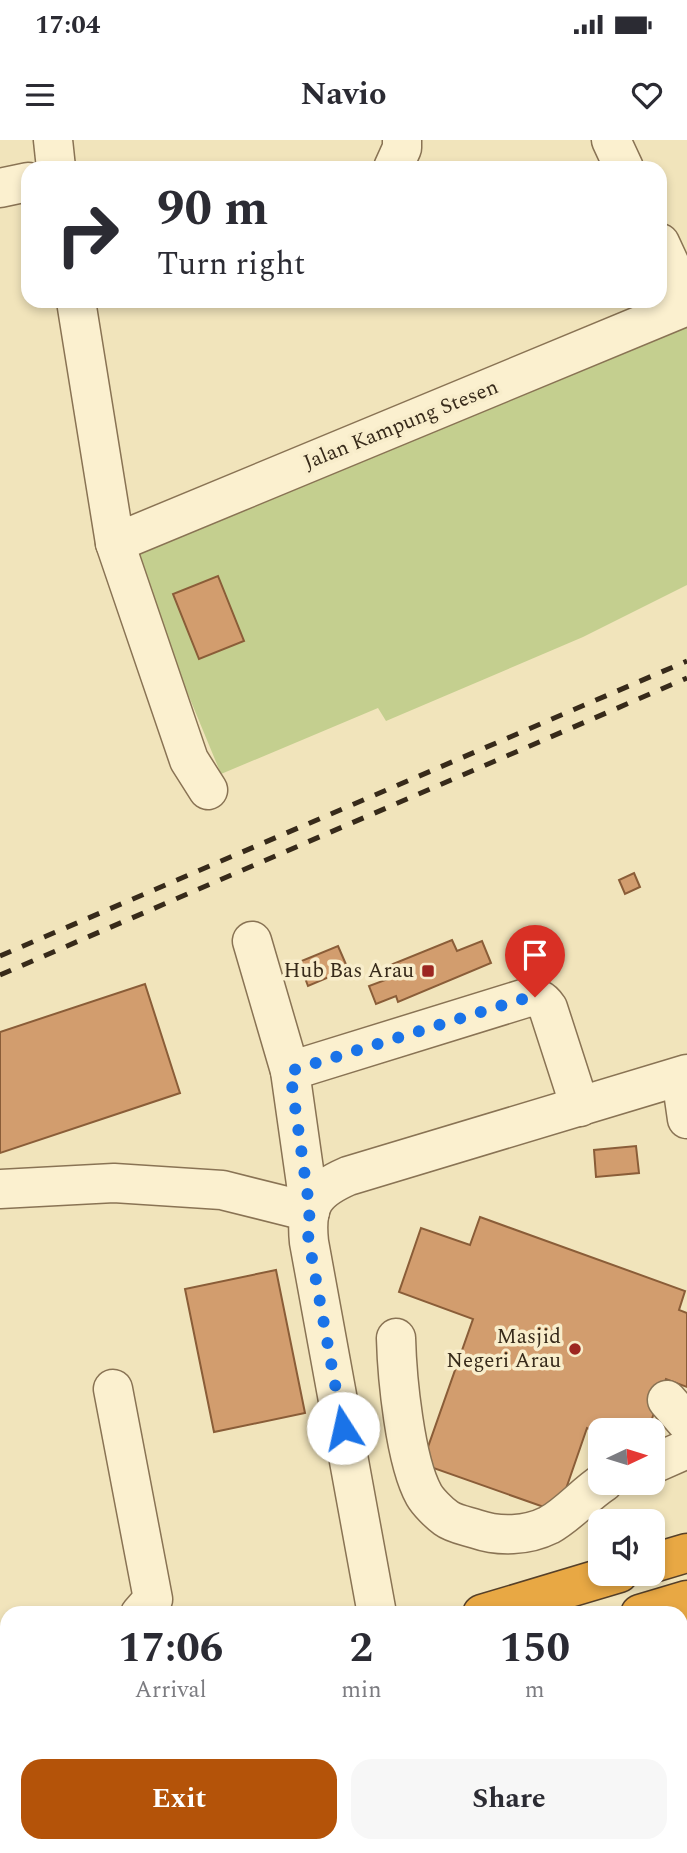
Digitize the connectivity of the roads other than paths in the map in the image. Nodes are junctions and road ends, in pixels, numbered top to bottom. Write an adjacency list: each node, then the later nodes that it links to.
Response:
1 (53, 140): 4 (street)
2 (402, 140): 5 (street)
3 (611, 140): 6 (street)
4 (56, 161)
5 (396, 161)
6 (621, 161)
7 (21, 184): 8 (street)
8 (0, 188)
9 (667, 259): 10 (street)
10 (687, 303): 12 (street, Jalan Kampung Stesen)
11 (77, 308): 12 (street)
12 (115, 543): 13 (street)
13 (208, 790)
14 (252, 941): 15 (street)
15 (290, 1071): 17 (street); 20 (street)
16 (684, 1076): 17 (street); 18 (street)
17 (580, 1107): 20 (street)
18 (687, 1119)
19 (0, 1189): 20 (street)
20 (310, 1212): 31 (street)
21 (396, 1338): 25 (street)
22 (113, 1389): 30 (street)
23 (687, 1449): 24 (street)
24 (665, 1459)
25 (588, 1495)
26 (687, 1553): 27 (highway)
27 (665, 1559)
28 (588, 1582): 32 (highway)
29 (687, 1600): 33 (highway)
30 (147, 1606)
31 (376, 1606)
32 (509, 1606)
33 (667, 1606)

